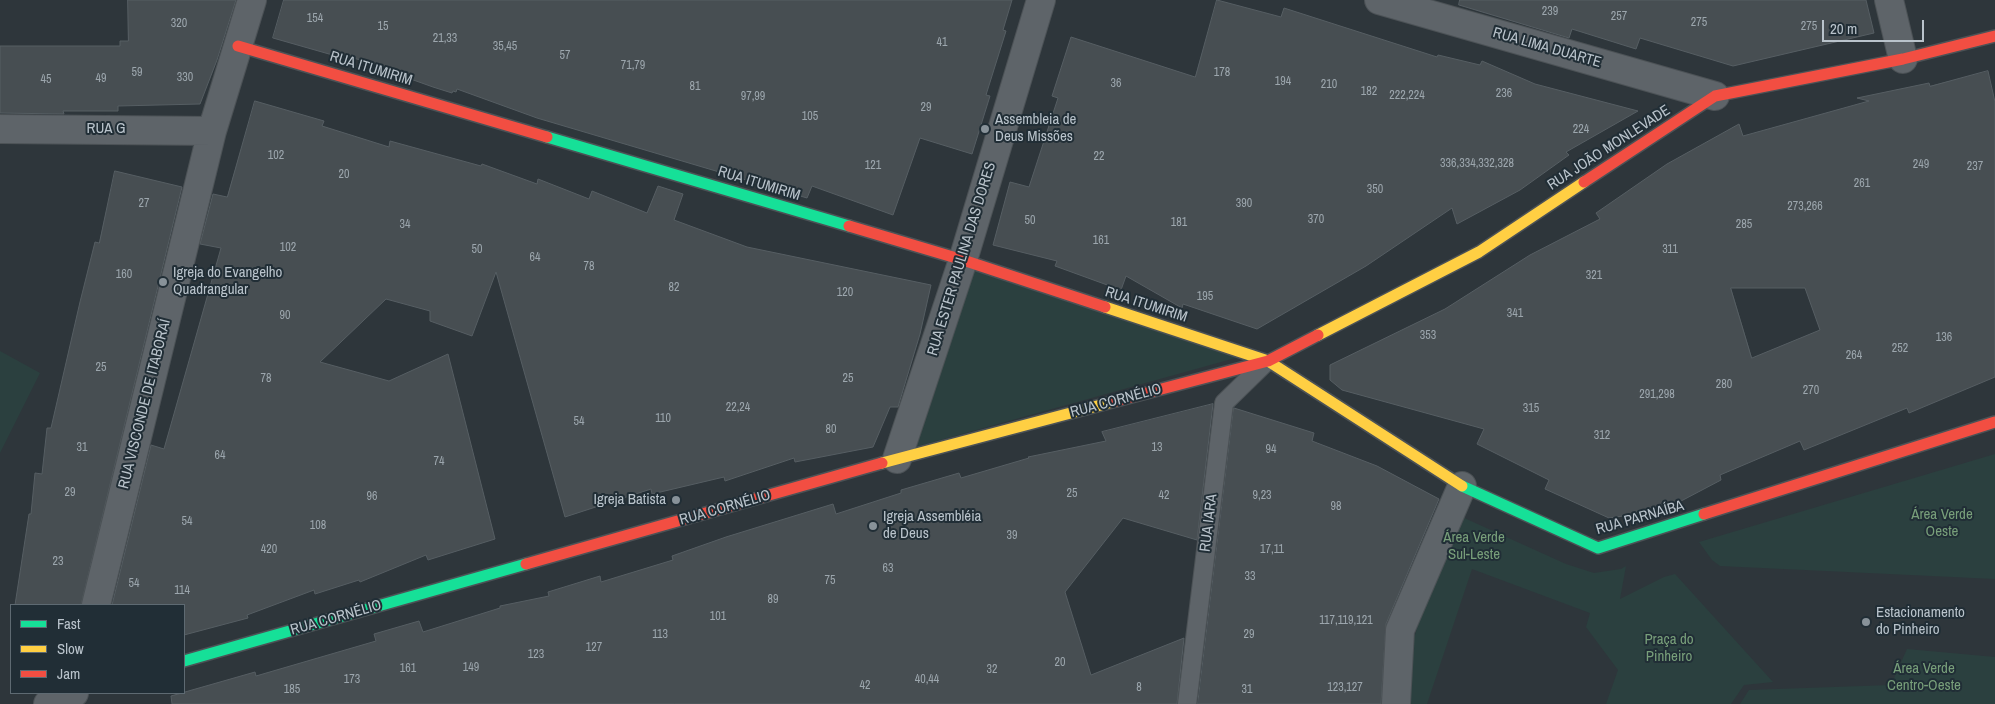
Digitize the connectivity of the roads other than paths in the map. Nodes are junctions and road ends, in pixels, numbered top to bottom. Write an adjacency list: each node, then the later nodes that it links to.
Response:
1 (252, 0): 6 (street, RUA VISCONDE DE ITABORAÍ)
2 (1041, 0): 11 (street, RUA ESTER PAULINA DAS DORES)
3 (1379, 0): 8 (street, RUA LIMA DUARTE)
4 (1889, 0): 7 (street)
5 (1995, 36): 7 (street, RUA JOÃO MONLEVADE)
6 (238, 46): 10 (street, RUA VISCONDE DE ITABORAÍ); 11 (street, RUA ITUMIRIM)
7 (1903, 59): 8 (street, RUA JOÃO MONLEVADE)
8 (1715, 96): 12 (street, RUA JOÃO MONLEVADE)
9 (0, 129): 10 (street, RUA G)
10 (212, 131): 16 (street, RUA VISCONDE DE ITABORAÍ)
11 (963, 260): 12 (street, RUA ITUMIRIM); 14 (street, RUA ESTER PAULINA DAS DORES)
12 (1268, 361): 14 (street, RUA CORNÉLIO); 15 (street, RUA PARNAÍBA); 20 (lane, RUA IARA)
13 (1995, 422): 15 (street, RUA PARNAÍBA)
14 (897, 459): 17 (street, RUA CORNÉLIO)
15 (1462, 486): 21 (street)
16 (96, 604)
17 (185, 661)
18 (72, 694): 19 (street)
19 (48, 704)
20 (1187, 704)
21 (1396, 704)

